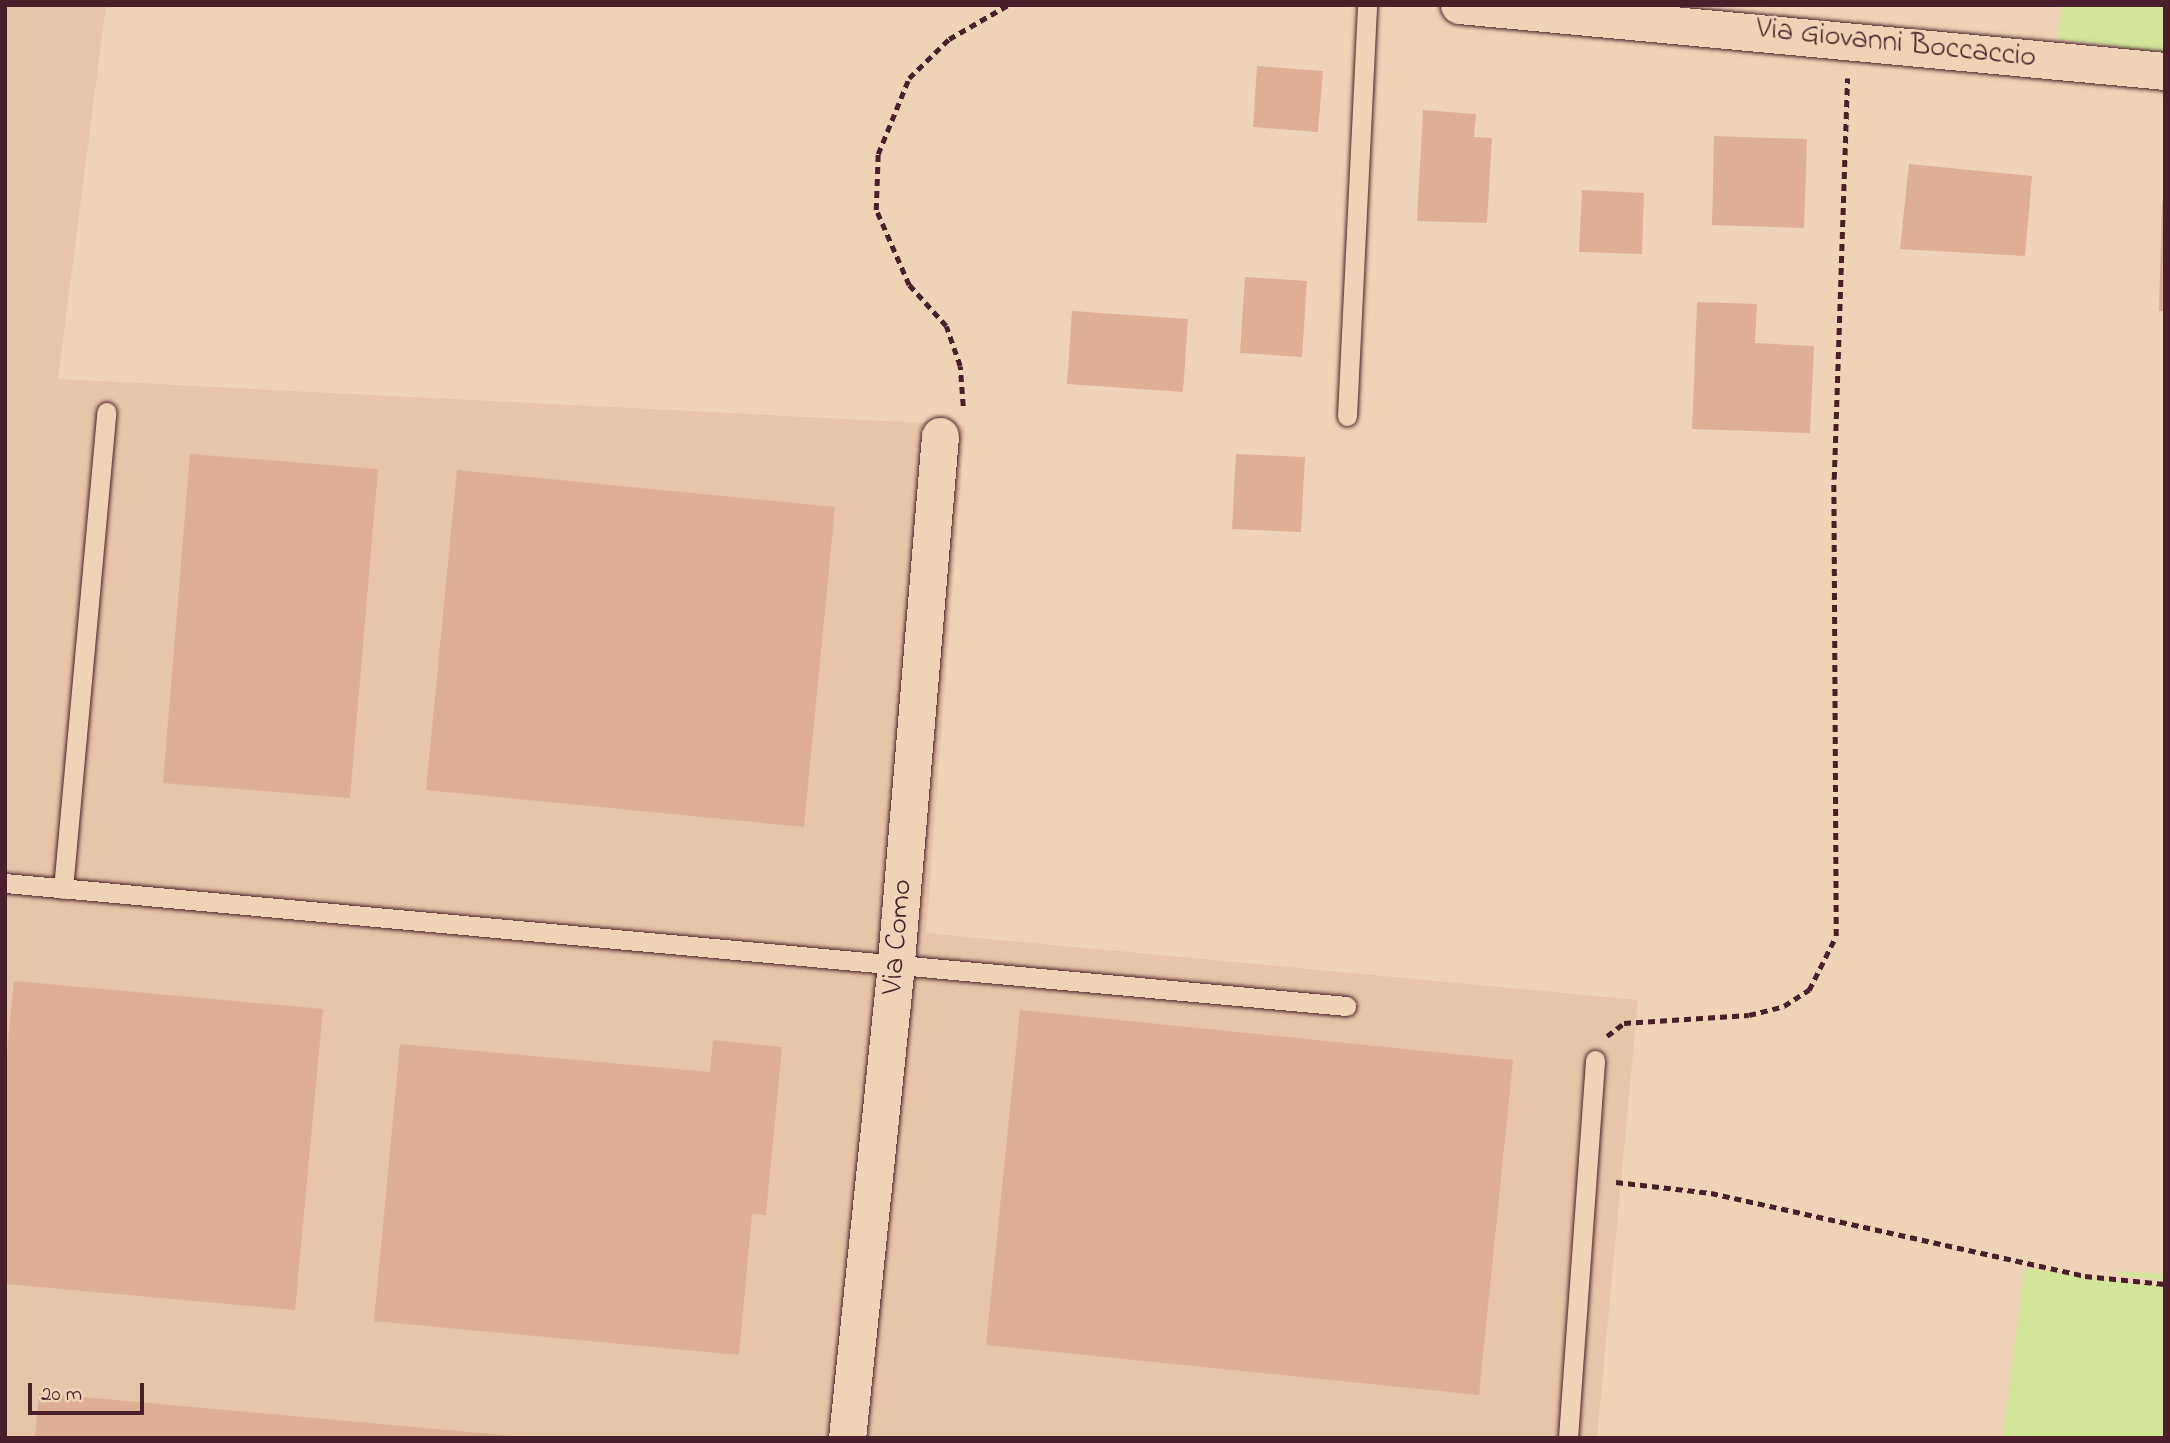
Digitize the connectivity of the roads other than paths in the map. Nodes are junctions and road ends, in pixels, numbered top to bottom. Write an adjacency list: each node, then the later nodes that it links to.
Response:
1 (1367, 5): 6 (lane)
2 (1459, 5): 3 (street, Via Giovanni Boccaccio)
3 (1834, 27): 4 (street, Via Giovanni Boccaccio)
4 (2165, 71)
5 (106, 412): 9 (lane)
6 (1346, 416)
7 (939, 447): 10 (street, Via Como)
8 (5, 883): 9 (lane)
9 (63, 889): 10 (lane)
10 (896, 961): 11 (lane); 13 (street, Via Como)
11 (1346, 1006)
12 (1595, 1060): 14 (lane)
13 (847, 1438)
14 (1568, 1438)

